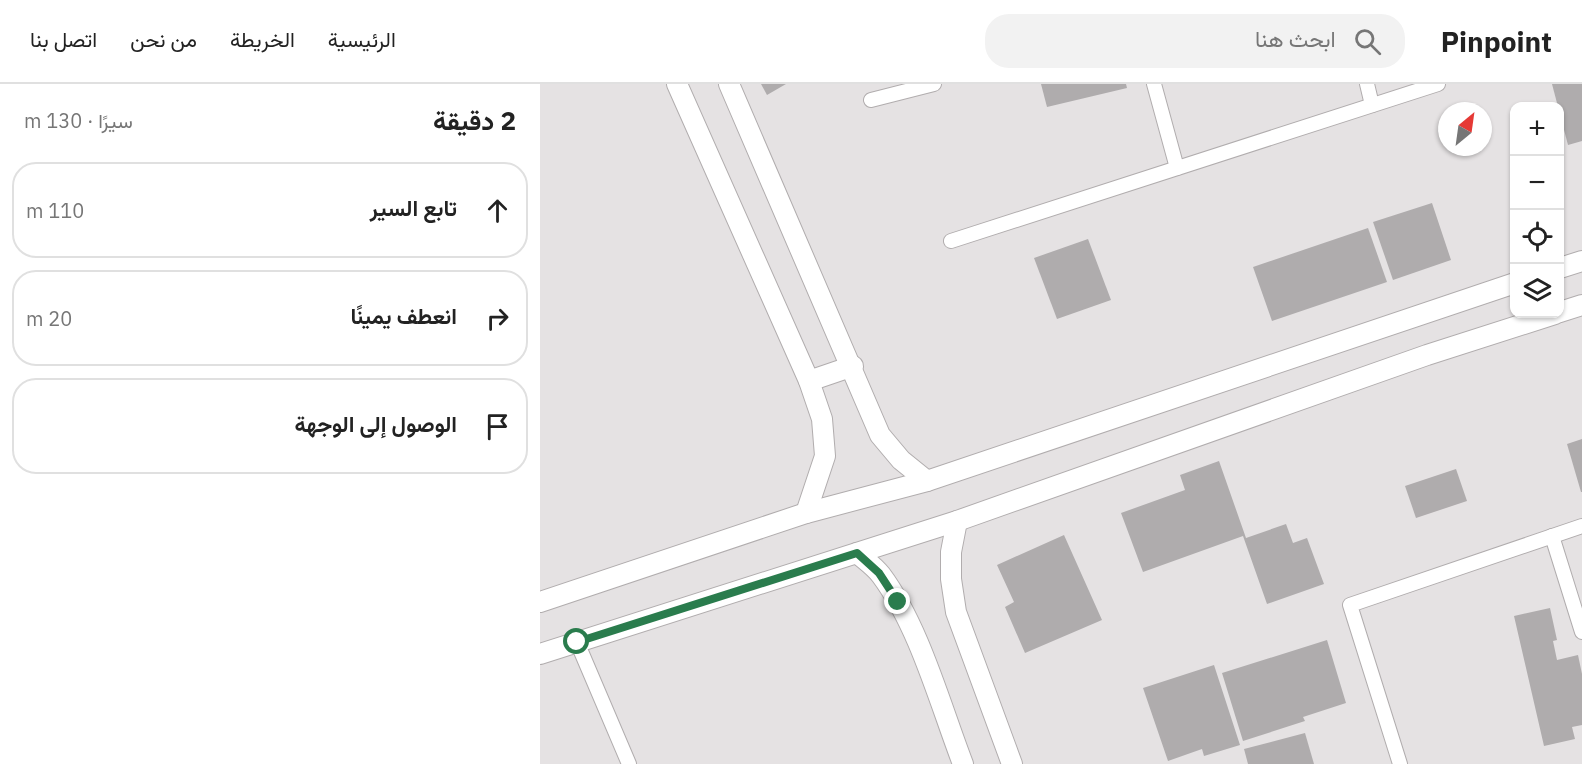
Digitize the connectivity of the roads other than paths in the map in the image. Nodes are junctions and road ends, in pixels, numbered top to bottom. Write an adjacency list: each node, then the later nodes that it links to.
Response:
1 (676, 84): 18 (street)
2 (729, 84): 17 (street)
3 (934, 84): 7 (street)
4 (1154, 84): 9 (street)
5 (1367, 84): 8 (street)
6 (1438, 84): 8 (street)
7 (871, 100)
8 (1372, 105): 9 (street)
9 (1177, 168): 10 (street)
10 (951, 241)
11 (1582, 261): 12 (street)
12 (1564, 267)
13 (1510, 285): 19 (street)
14 (1582, 305): 15 (street)
15 (1564, 311)
16 (1543, 318): 21 (street)
17 (853, 366): 18 (street); 19 (street)
18 (809, 381): 20 (street)
19 (927, 481): 20 (street)
20 (806, 513): 25 (street)
21 (957, 521): 24 (street); 32 (street)
22 (1582, 526): 23 (street)
23 (1552, 536): 26 (street); 33 (street)
24 (857, 553): 27 (street); 31 (street)
25 (540, 602)
26 (1582, 632)
27 (577, 642): 28 (street); 29 (street)
28 (540, 654)
29 (628, 761): 30 (street)
30 (613, 764)
31 (963, 764)
32 (1012, 764)
33 (1400, 764)

